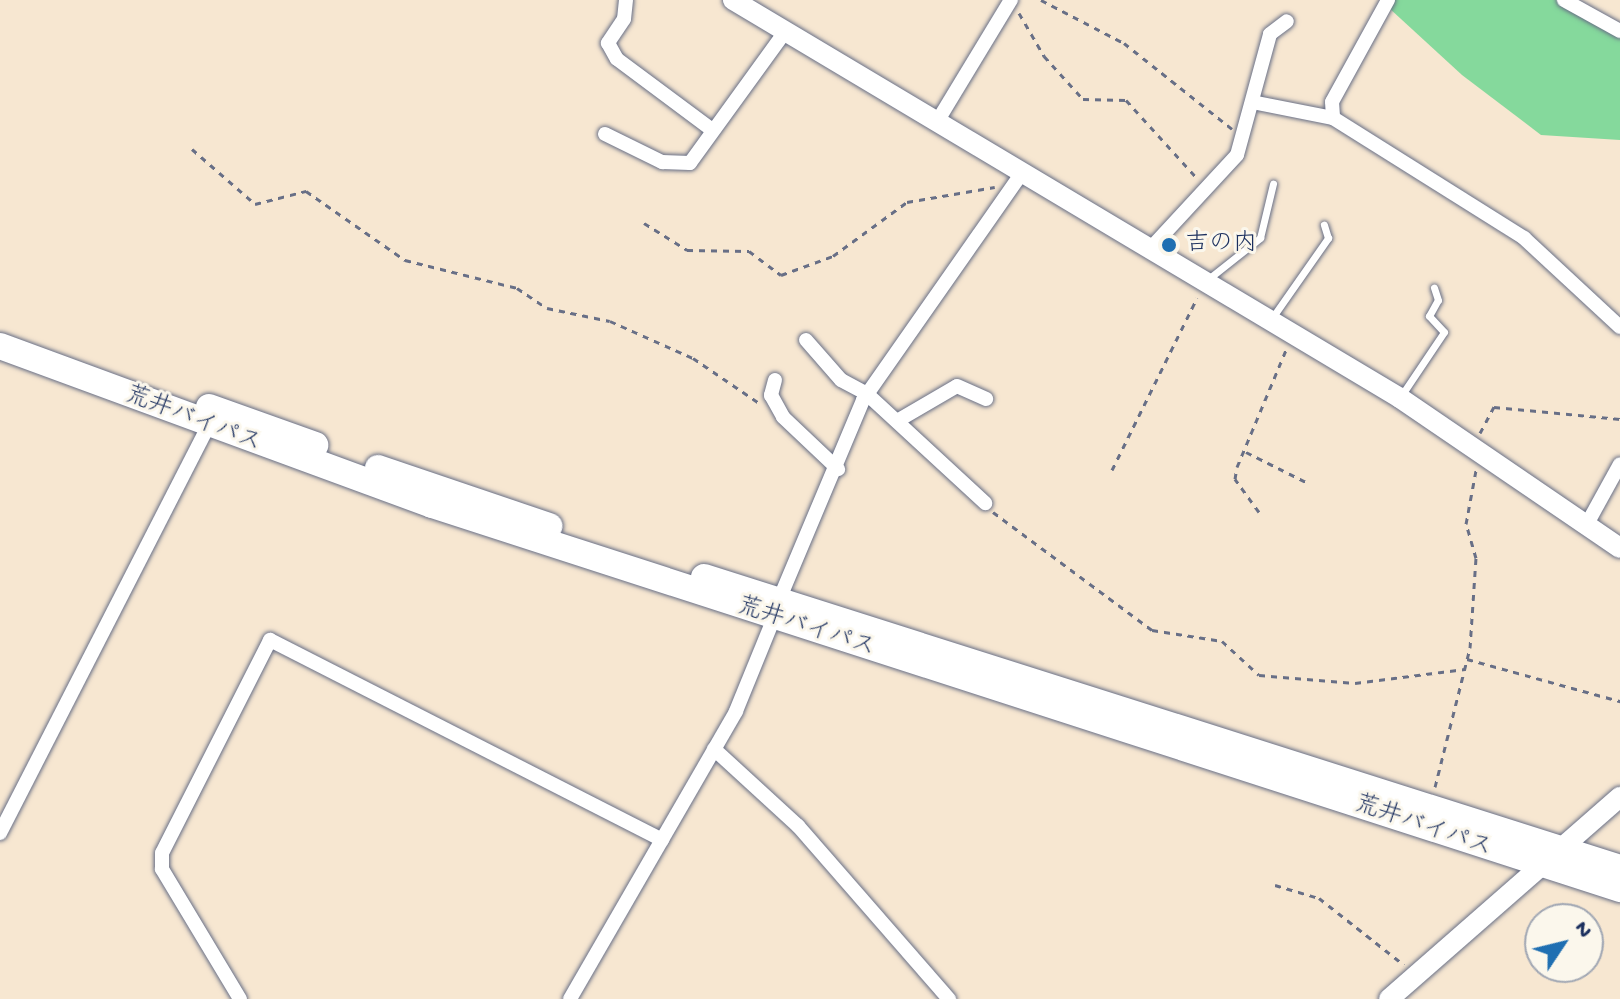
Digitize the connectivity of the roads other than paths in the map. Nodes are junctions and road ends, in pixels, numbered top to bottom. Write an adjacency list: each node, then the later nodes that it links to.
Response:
1 (626, 0): 12 (street)
2 (733, 0): 8 (street)
3 (1388, 0): 10 (street)
4 (1564, 0): 7 (street)
5 (1010, 1): 11 (street)
6 (1287, 21): 9 (street)
7 (1620, 31)
8 (785, 32): 11 (street); 12 (street)
9 (1252, 102): 10 (street); 17 (street)
10 (1333, 118): 22 (street)
11 (937, 122): 14 (street)
12 (711, 129): 13 (street)
13 (605, 134)
14 (1018, 178): 17 (street); 26 (street)
15 (1273, 184): 18 (lane)
16 (1324, 225): 20 (lane)
17 (1150, 249): 18 (street)
18 (1205, 281): 20 (street)
19 (1434, 288): 27 (lane)
20 (1271, 320): 27 (street)
21 (0, 327): 36 (highway, 荒井バイパス)
22 (1620, 327)
23 (806, 340): 26 (street)
24 (0, 346): 30 (highway, 荒井バイパス)
25 (775, 380): 32 (street)
26 (867, 394): 29 (street); 32 (street)
27 (1400, 398): 34 (street)
28 (986, 399): 29 (street)
29 (897, 421): 33 (street)
30 (208, 426): 36 (highway, 荒井バイパス); 39 (street)
31 (1620, 464): 34 (street)
32 (838, 469): 36 (street)
33 (985, 503)
34 (1587, 524): 35 (street)
35 (1620, 548)
36 (777, 609): 37 (street); 41 (highway, 荒井バイパス); 42 (highway, 荒井バイパス)
37 (714, 749): 40 (street); 47 (street)
38 (1620, 797): 41 (street)
39 (0, 833)
40 (662, 840): 45 (street); 46 (street)
41 (1562, 849): 42 (street); 43 (highway, 荒井バイパス)
42 (1539, 868): 44 (highway, 荒井バイパス); 48 (street)
43 (1620, 868)
44 (1620, 889)
45 (231, 996)
46 (570, 999)
47 (949, 999)
48 (1389, 999)

